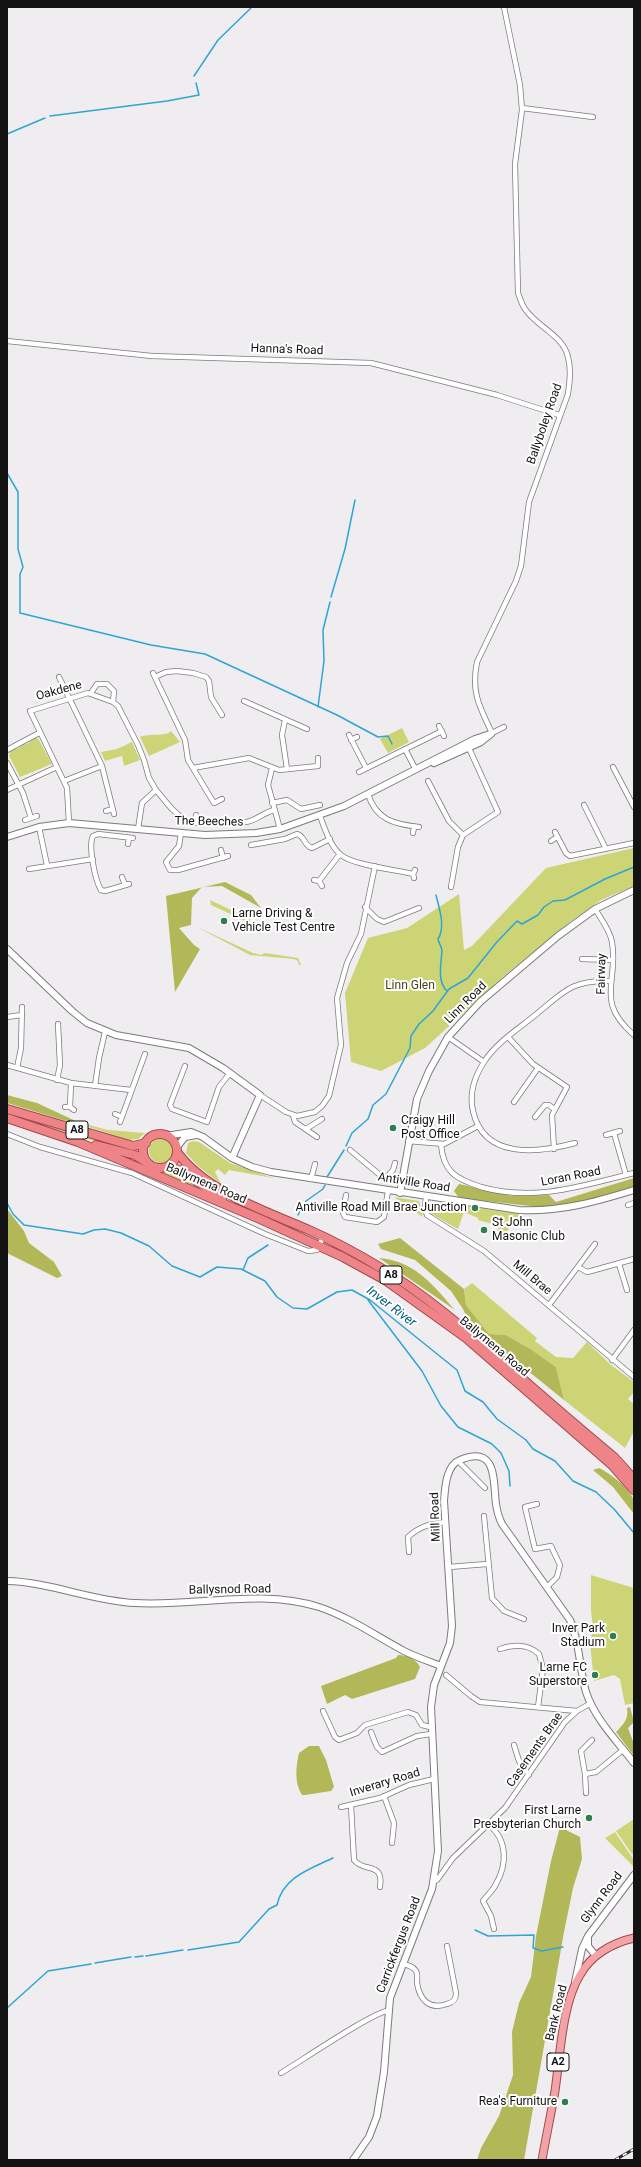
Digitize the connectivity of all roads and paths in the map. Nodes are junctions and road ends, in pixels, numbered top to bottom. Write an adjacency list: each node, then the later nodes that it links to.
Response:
1 (504, 7): 2 (street, Ballyboley Road)
2 (522, 108): 3 (street); 5 (street, Ballyboley Road)
3 (593, 117)
4 (7, 341): 5 (street, Hanna's Road)
5 (559, 415): 11 (street, Ballyboley Road)
6 (59, 677): 8 (street)
7 (91, 693): 8 (street, Oakdene); 10 (street, Oakdene); 10 (street)
8 (69, 698): 18 (street, Oakdene); 26 (street)
9 (244, 701): 14 (street)
10 (113, 702): 39 (street)
11 (480, 707): 12 (street); 19 (street, Ballyboley Road)
12 (474, 710)
13 (222, 715): 29 (street, The Beeches)
14 (285, 720): 16 (street); 32 (street)
15 (504, 727): 19 (street)
16 (307, 729)
17 (442, 731): 22 (street)
18 (39, 733): 23 (street); 27 (street)
19 (491, 733): 21 (street, The Beeches)
20 (358, 737): 31 (street)
21 (468, 745): 33 (street, The Beeches); 61 (street)
22 (405, 749): 31 (street); 33 (street)
23 (7, 750)
24 (318, 758): 32 (street)
25 (7, 763): 37 (street)
26 (102, 766): 35 (street); 47 (street)
27 (56, 767): 35 (street); 37 (street)
28 (613, 767): 44 (street)
29 (193, 768): 30 (street); 41 (street, The Beeches)
30 (272, 768): 32 (street); 43 (street)
31 (366, 768): 34 (street)
32 (287, 769)
33 (416, 770): 40 (street, The Beeches)
34 (358, 772)
35 (64, 781): 54 (street)
36 (428, 781): 61 (street)
37 (18, 784): 38 (street); 51 (street)
38 (7, 790)
39 (156, 790): 48 (street); 56 (street)
40 (368, 794): 50 (street, The Beeches); 60 (street)
41 (222, 799)
42 (314, 799): 43 (street)
43 (272, 803): 46 (street)
44 (633, 804)
45 (584, 805): 69 (street)
46 (274, 810): 53 (street, The Beeches); 57 (street)
47 (106, 811)
48 (196, 815)
49 (37, 816): 51 (street)
50 (320, 816): 57 (street, The Beeches); 64 (street)
51 (31, 818): 52 (street)
52 (25, 820)
53 (235, 821)
54 (69, 823): 55 (street, The Beeches); 56 (street, The Beeches)
55 (39, 827): 62 (street, The Beeches); 73 (street)
56 (138, 829): 59 (street, The Beeches)
57 (280, 829): 59 (street, The Beeches)
58 (555, 832): 63 (street)
59 (181, 833): 70 (street)
60 (413, 833)
61 (463, 835): 79 (street)
62 (7, 837)
63 (557, 837): 65 (street); 69 (street)
64 (330, 840): 68 (street); 71 (street)
65 (551, 841)
66 (634, 843): 69 (street)
67 (128, 844): 72 (street)
68 (251, 845)
69 (606, 849)
70 (221, 850)
71 (340, 854): 74 (street); 78 (street)
72 (93, 859): 73 (street); 77 (street)
73 (47, 865): 75 (street)
74 (375, 866): 76 (street); 81 (street)
75 (29, 869)
76 (414, 874)
77 (122, 877)
78 (322, 886)
79 (451, 887)
80 (634, 890): 83 (street, Linn Road)
81 (365, 907): 82 (street); 114 (street)
82 (419, 908)
83 (595, 909): 86 (street, Fairway); 95 (street, Linn Road)
84 (7, 948): 93 (street)
85 (582, 959): 86 (street)
86 (612, 960): 87 (street, Fairway)
87 (611, 981): 94 (street, Fairway); 96 (street)
88 (22, 1007): 89 (street)
89 (22, 1015): 90 (street); 101 (street)
90 (7, 1017)
91 (58, 1024): 104 (street)
92 (634, 1028): 94 (street)
93 (106, 1032): 103 (street); 106 (street)
94 (632, 1033)
95 (448, 1037): 98 (street); 128 (street, Linn Road)
96 (508, 1037): 98 (street); 102 (street)
97 (145, 1054): 107 (street)
98 (484, 1062): 118 (street)
99 (7, 1065): 101 (street)
100 (185, 1066): 103 (street)
101 (17, 1068): 104 (street)
102 (538, 1068): 109 (street); 112 (street)
103 (230, 1073): 108 (street)
104 (57, 1080): 105 (street)
105 (71, 1083): 106 (street); 110 (street)
106 (95, 1086): 107 (street)
107 (131, 1090): 113 (street)
108 (260, 1095): 114 (street); 135 (street)
109 (514, 1102)
110 (64, 1108)
111 (7, 1109): 129 (highway, A8)
112 (554, 1109): 115 (street); 132 (street)
113 (115, 1114)
114 (293, 1115): 120 (street)
115 (535, 1117)
116 (7, 1118): 119 (highway, Ballymena Road / A8)
117 (322, 1119): 120 (street)
118 (478, 1126): 131 (street); 132 (street)
119 (40, 1128): 136 (highway, A8); 140 (highway, Ballymena Road / A8)
120 (306, 1129): 127 (street)
121 (620, 1131): 122 (street)
122 (614, 1133): 124 (street); 144 (street)
123 (7, 1134): 140 (street, Ballymena Road)
124 (606, 1135)
125 (166, 1136): 126 (street, Antiville Road); 129 (highway, A8); 133 (highway, A8)
126 (199, 1136): 133 (street); 135 (street, Antiville Road)
127 (317, 1137)
128 (408, 1141): 131 (street); 142 (street, Linn Road)
129 (146, 1143): 136 (highway)
130 (575, 1143): 132 (street)
131 (441, 1144): 144 (street, Loran Road)
132 (554, 1149)
133 (177, 1150): 139 (highway); 155 (highway, Ballymena Road / A8)
134 (350, 1150): 141 (street)
135 (232, 1158): 145 (street, Antiville Road)
136 (148, 1163): 139 (highway, A8)
137 (396, 1163): 141 (street)
138 (315, 1164): 145 (street)
139 (168, 1167): 153 (highway, A8)
140 (132, 1169): 153 (highway, Ballymena Road / A8); 157 (street, Ballymena Road)
141 (393, 1170): 142 (street)
142 (403, 1171): 148 (street, Linn Road)
143 (634, 1173): 144 (street, Loran Road)
144 (626, 1175)
145 (311, 1179): 147 (street, Antiville Road)
146 (634, 1190): 150 (street, Antiville Road)
147 (388, 1191): 148 (street, Antiville Road); 149 (street)
148 (400, 1193): 150 (street, Antiville Road)
149 (346, 1194)
150 (426, 1197): 163 (street, Mill Brae)
151 (634, 1204): 152 (street)
152 (628, 1206)
153 (260, 1219): 154 (highway, Ballymena Road / A8)
154 (294, 1234): 157 (street); 158 (highway, Ballymena Road / A8)
155 (323, 1236): 158 (street); 168 (highway, Ballymena Road / A8)
156 (595, 1244): 161 (street)
157 (291, 1245): 158 (street, Ballymena Road)
158 (320, 1246): 170 (highway, Ballymena Road / A8)
159 (634, 1259): 160 (street)
160 (619, 1264): 161 (street); 162 (street)
161 (578, 1267): 163 (street)
162 (627, 1290)
163 (549, 1305): 165 (street, Mill Brae)
164 (634, 1330): 165 (street)
165 (612, 1360): 166 (street, Mill Brae)
166 (634, 1376)
167 (458, 1460): 169 (street); 173 (street, Mill Road); 178 (street)
168 (634, 1479)
169 (486, 1488)
170 (634, 1490)
171 (537, 1504): 178 (street)
172 (484, 1516): 175 (street)
173 (445, 1522): 174 (street); 176 (street, Mill Road)
174 (409, 1552)
175 (487, 1564): 176 (street); 179 (street)
176 (449, 1567): 181 (street, Mill Road)
177 (7, 1582): 181 (street, Ballysnod Road)
178 (547, 1587): 183 (street)
179 (524, 1619)
180 (500, 1649): 186 (street)
181 (441, 1666): 189 (street, Mill Road)
182 (446, 1675): 186 (street)
183 (582, 1679): 184 (street); 185 (street)
184 (566, 1681)
185 (591, 1703): 188 (street, Casements Brae); 193 (street)
186 (538, 1707): 188 (street)
187 (323, 1711): 189 (street)
188 (577, 1711): 196 (street, Casements Brae)
189 (430, 1730): 190 (street); 197 (street, Mill Road)
190 (371, 1732)
191 (592, 1740): 195 (street)
192 (514, 1745): 196 (street)
193 (624, 1749): 194 (street); 195 (street)
194 (634, 1763)
195 (585, 1774): 198 (street)
196 (529, 1775): 202 (street, Casements Brae)
197 (434, 1779): 199 (street, Inverary Road); 205 (street, Carrickfergus Road)
198 (586, 1793)
199 (384, 1796): 200 (street, Inverary Road); 203 (street)
200 (351, 1805): 201 (street, Inverary Road); 206 (street)
201 (341, 1807)
202 (489, 1825): 205 (street, Casements Brae); 207 (street)
203 (392, 1843)
204 (634, 1875): 208 (street, Glynn Road)
205 (434, 1881): 212 (street, Carrickfergus Road)
206 (380, 1887)
207 (494, 1929)
208 (587, 1938): 211 (street, Glynn Road); 213 (street)
209 (634, 1938): 211 (main road, A2)
210 (448, 1946): 212 (street)
211 (596, 1956): 213 (main road, Bank Road / A2)
212 (402, 1964): 214 (street, Carrickfergus Road)
213 (575, 1984): 217 (main road, Bank Road / A2)
214 (388, 2010): 215 (street); 216 (street, Carrickfergus Road)
215 (281, 2073)
216 (353, 2160)
217 (542, 2160)

